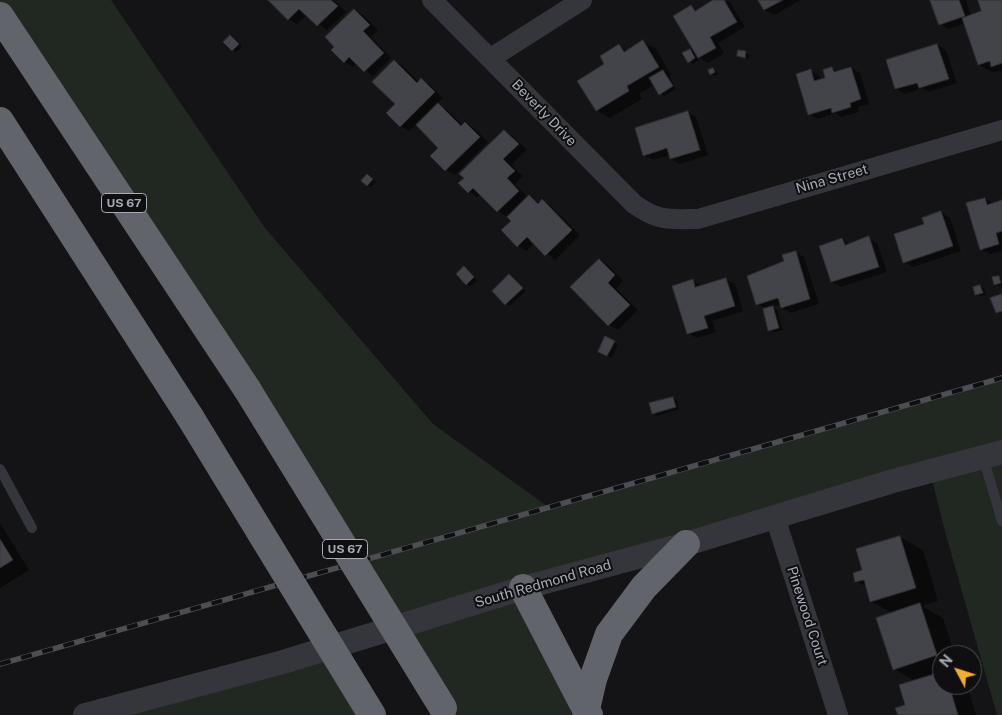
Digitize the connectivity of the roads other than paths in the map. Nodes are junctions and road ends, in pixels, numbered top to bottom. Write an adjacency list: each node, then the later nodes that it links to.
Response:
1 (432, 0): 4 (street, Beverly Drive)
2 (582, 0): 4 (street)
3 (0, 16): 15 (highway, US 67, bridge)
4 (491, 58): 7 (street, Beverly Drive)
5 (0, 121): 18 (highway, bridge)
6 (1002, 130): 7 (street, Nina Street)
7 (661, 219)
8 (993, 455): 10 (street, South Redmond Road); 11 (lane)
9 (0, 469): 12 (lane)
10 (776, 517): 13 (street, South Redmond Road); 19 (street, Pinewood Court)
11 (1002, 520)
12 (32, 528)
13 (686, 544): 14 (street, South Redmond Road); 16 (highway)
14 (523, 588): 16 (highway); 17 (street, South Redmond Road)
15 (445, 712)
16 (588, 712)
17 (84, 715)
18 (372, 715)
19 (838, 715)

